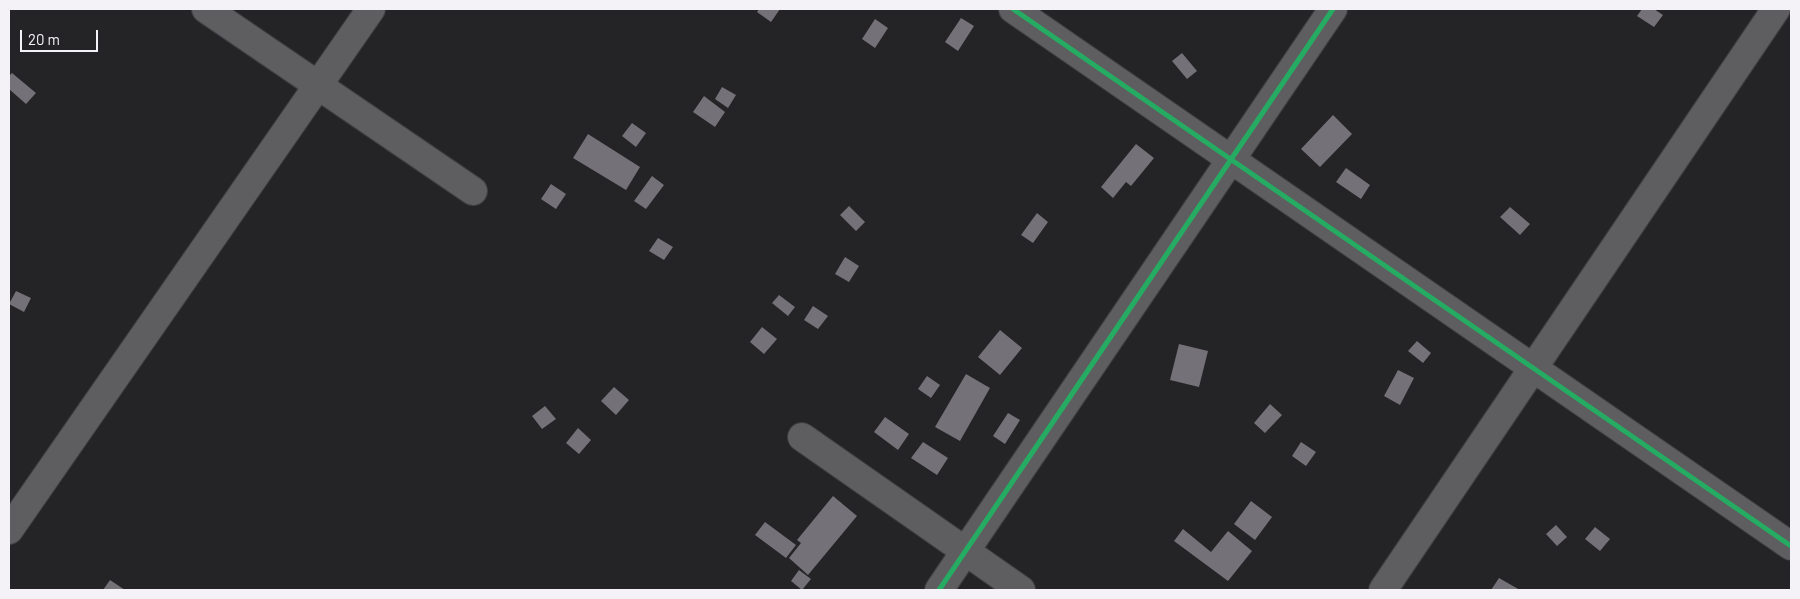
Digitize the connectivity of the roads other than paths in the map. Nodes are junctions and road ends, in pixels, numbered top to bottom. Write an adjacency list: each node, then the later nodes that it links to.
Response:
1 (206, 9): 6 (street)
2 (372, 9): 6 (street)
3 (1014, 9): 7 (street)
4 (1334, 9): 7 (street)
5 (1776, 9): 9 (street)
6 (318, 85): 8 (street); 11 (street)
7 (1231, 159): 9 (street); 13 (street)
8 (473, 191)
9 (1533, 368): 12 (street); 16 (street)
10 (802, 437): 13 (street)
11 (9, 530)
12 (1791, 546)
13 (966, 551): 14 (street); 15 (street)
14 (939, 590)
15 (1021, 590)
16 (1383, 590)

